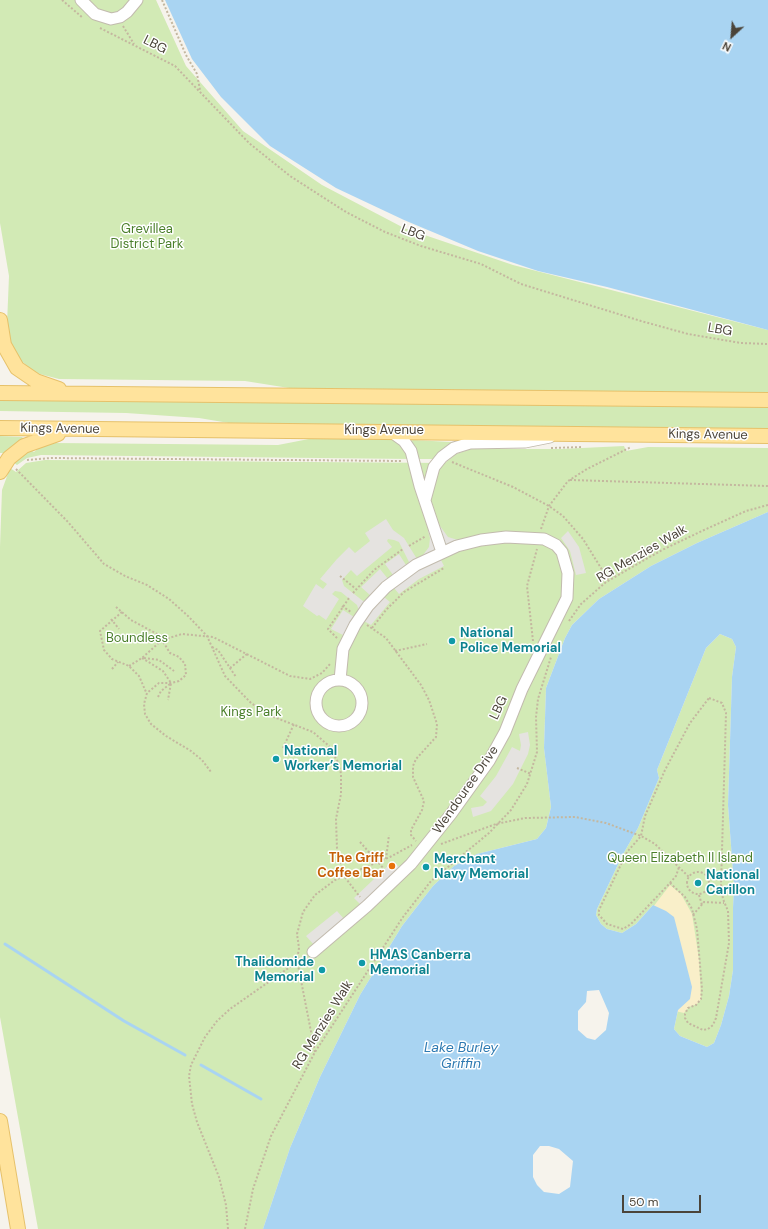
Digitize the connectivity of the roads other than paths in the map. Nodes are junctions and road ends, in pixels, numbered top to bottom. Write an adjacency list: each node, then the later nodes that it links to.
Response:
1 (81, 0): 2 (street)
2 (137, 0)
3 (0, 320): 5 (main road)
4 (0, 393): 5 (main road)
5 (73, 393): 6 (main road)
6 (768, 400)
7 (0, 428): 8 (main road, Kings Avenue)
8 (74, 430): 9 (main road, Kings Avenue); 12 (main road)
9 (389, 431): 10 (main road, Kings Avenue); 13 (street)
10 (564, 432): 11 (main road, Kings Avenue); 13 (street)
11 (768, 436)
12 (6, 469)
13 (426, 500): 14 (street)
14 (442, 552): 15 (street, Wendouree Drive); 16 (street, Wendouree Drive)
15 (340, 680): 15 (street)
16 (313, 952)
17 (0, 1121): 18 (main road)
18 (18, 1229)

